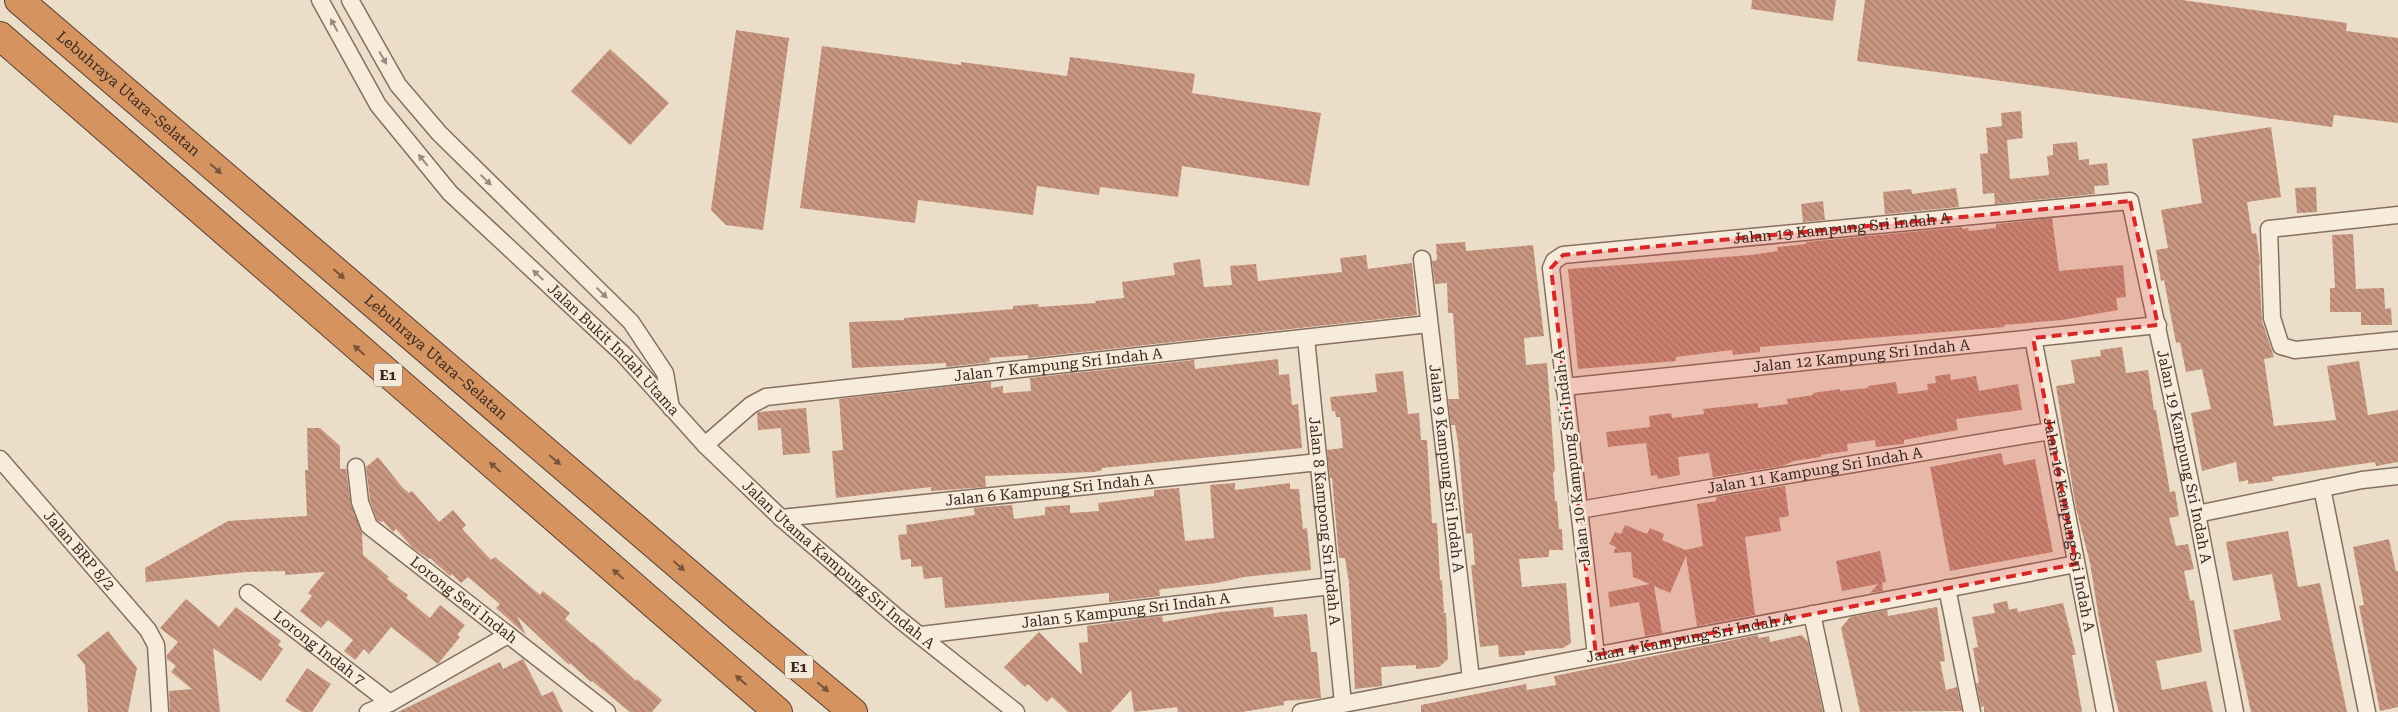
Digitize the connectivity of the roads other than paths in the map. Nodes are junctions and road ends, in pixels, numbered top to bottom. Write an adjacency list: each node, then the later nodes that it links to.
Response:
1 (19, 0): 41 (highway, Lebuhraya Utara–Selatan / E1, one-way to 41)
2 (320, 0): 15 (street, Jalan Bukit Indah Utama, one-way to 2)
3 (350, 0): 15 (street, Jalan Bukit Indah Utama, one-way to 15)
4 (0, 36): 40 (highway, E1, one-way to 4)
5 (2130, 202): 8 (street, Jalan 13 Kampung Sri Indah A); 10 (street, Jalan 19 Kampung Sri Indah A)
6 (2398, 215): 13 (street)
7 (1422, 259): 9 (street, Jalan 9 Kampung Sri Indah A)
8 (1554, 261): 14 (street, Jalan 10 Kampung Sri Indah A)
9 (1429, 324): 11 (street, Jalan 7 Kampung Sri Indah A); 34 (street, Jalan 9 Kampung Sri Indah A)
10 (2158, 325): 12 (street, Jalan 12 Kampung Sri Indah A); 24 (street, Jalan 19 Kampung Sri Indah A)
11 (1306, 338): 17 (street, Jalan 7 Kampung Sri Indah A); 19 (street, Jalan 8 Kampong Sri Indah A)
12 (2033, 338): 14 (street, Jalan 12 Kampung Sri Indah A); 16 (street, Jalan 16 Kampung Sri Indah A)
13 (2398, 340)
14 (1564, 387): 23 (street, Jalan 10 Kampung Sri Indah A)
15 (671, 408): 17 (street, Jalan Utama Kampung Sri Indah A)
16 (2050, 431): 23 (street, Jalan 11 Kampung Sri Indah A); 26 (street, Jalan 16 Kampung Sri Indah A)
17 (705, 445): 25 (street, Jalan Utama Kampung Sri Indah A)
18 (0, 459): 37 (street, Jalan BRP 8/2)
19 (1319, 462): 25 (street, Jalan 6 Kampung Sri Indah A); 27 (street, Jalan 8 Kampong Sri Indah A)
20 (356, 468): 31 (street, Lorong Seri Indah)
21 (2398, 476): 22 (street)
22 (2322, 488): 24 (street); 48 (street)
23 (1579, 510): 33 (street, Jalan 10 Kampung Sri Indah A)
24 (2197, 514): 47 (street, Jalan 19 Kampung Sri Indah A)
25 (781, 518): 32 (street, Jalan Utama Kampung Sri Indah A)
26 (2076, 564): 28 (street, Jalan 4 Kampung Sri Indah A); 46 (street, Jalan 16 Kampung Sri Indah A)
27 (1331, 586): 32 (street, Jalan 5 Kampung Sri Indah A); 36 (street, Jalan 8 Kampong Sri Indah A)
28 (1947, 588): 30 (street, Jalan 4 Kampung Sri Indah A); 45 (street)
29 (248, 593): 35 (street, Lorong Indah 7)
30 (1812, 614): 33 (street, Jalan 4 Kampung Sri Indah A); 44 (street)
31 (508, 635): 35 (street); 39 (street, Lorong Seri Indah)
32 (921, 635): 42 (street, Jalan Utama Kampung Sri Indah A)
33 (1596, 655): 34 (street, Jalan 4 Kampung Sri Indah A)
34 (1471, 679): 36 (street, Jalan 4 Kampung Sri Indah A)
35 (390, 703): 38 (street)
36 (1343, 703): 43 (street, Jalan 4 Kampung Sri Indah A)
37 (160, 712)
38 (368, 712)
39 (607, 712)
40 (778, 712)
41 (852, 712)
42 (1016, 712)
43 (1301, 712)
44 (1833, 712)
45 (1972, 712)
46 (2105, 712)
47 (2235, 712)
48 (2367, 712)

